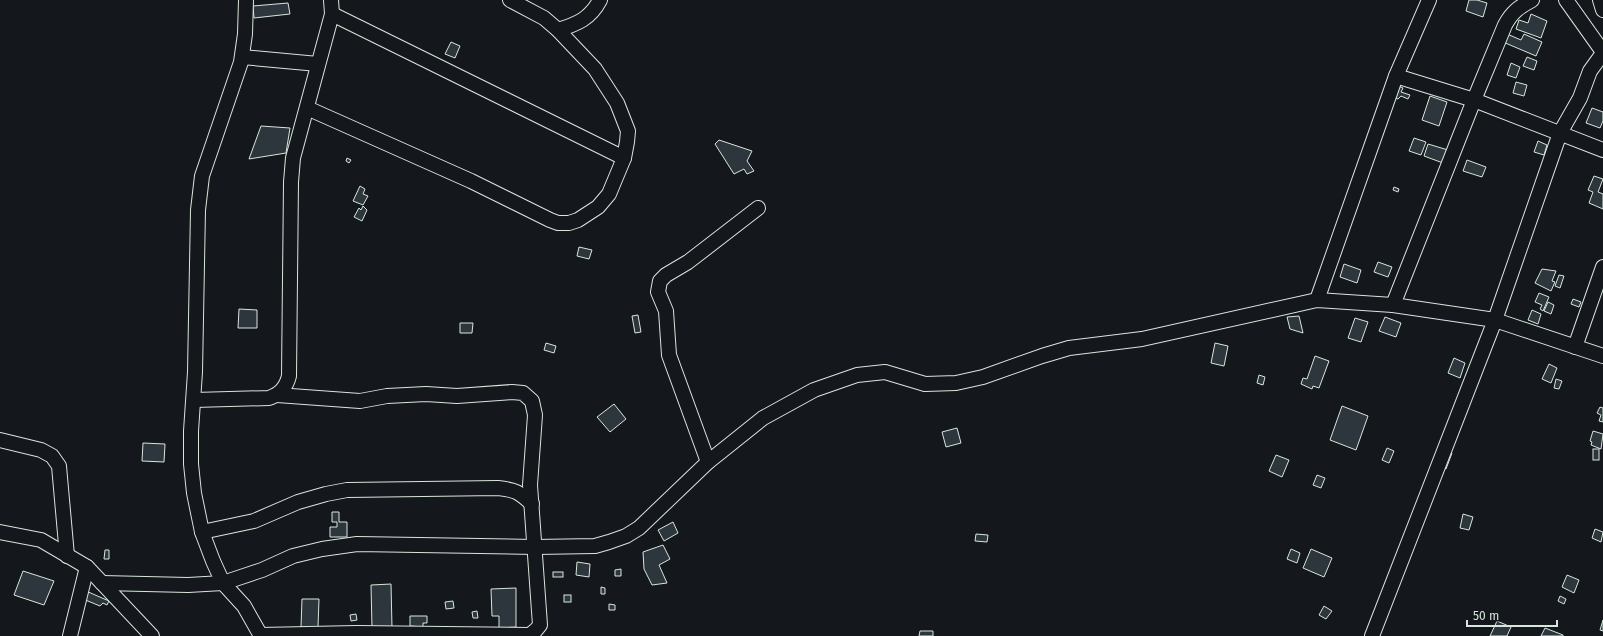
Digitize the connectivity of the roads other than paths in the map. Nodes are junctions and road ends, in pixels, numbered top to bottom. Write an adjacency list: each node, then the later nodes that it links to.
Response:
1 (246, 0): 12 (street)
2 (510, 0): 10 (street)
3 (600, 0): 10 (street)
4 (1429, 0): 14 (street)
5 (1532, 0): 15 (street)
6 (1566, 0): 11 (street)
7 (1600, 0): 9 (street)
8 (332, 7): 13 (street); 19 (street)
9 (1603, 10)
10 (558, 30): 19 (street)
11 (1603, 52): 17 (street)
12 (242, 57): 13 (street); 28 (street)
13 (318, 64): 16 (street)
14 (1396, 76): 15 (street); 22 (street)
15 (1474, 100): 17 (street); 23 (street)
16 (307, 108): 19 (street); 27 (street)
17 (1560, 133): 18 (street); 24 (street)
18 (1603, 150)
19 (624, 158)
20 (758, 208): 30 (street)
21 (1603, 267): 25 (street)
22 (1316, 300): 23 (street); 30 (street)
23 (1393, 305): 24 (street)
24 (1495, 320): 25 (street); 42 (street)
25 (1575, 347): 26 (street)
26 (1603, 356)
27 (277, 395): 28 (street); 31 (street)
28 (194, 400): 33 (street)
29 (0, 440): 35 (street)
30 (708, 462): 34 (street)
31 (532, 504): 33 (street); 34 (street)
32 (0, 532): 35 (street)
33 (202, 532): 38 (street)
34 (535, 547): 38 (street); 41 (street)
35 (68, 556): 36 (street)
36 (87, 567): 37 (street); 39 (street)
37 (102, 583): 38 (street); 40 (street)
38 (223, 583): 41 (street)
39 (70, 636)
40 (152, 636)
41 (260, 636)
42 (1372, 636)

